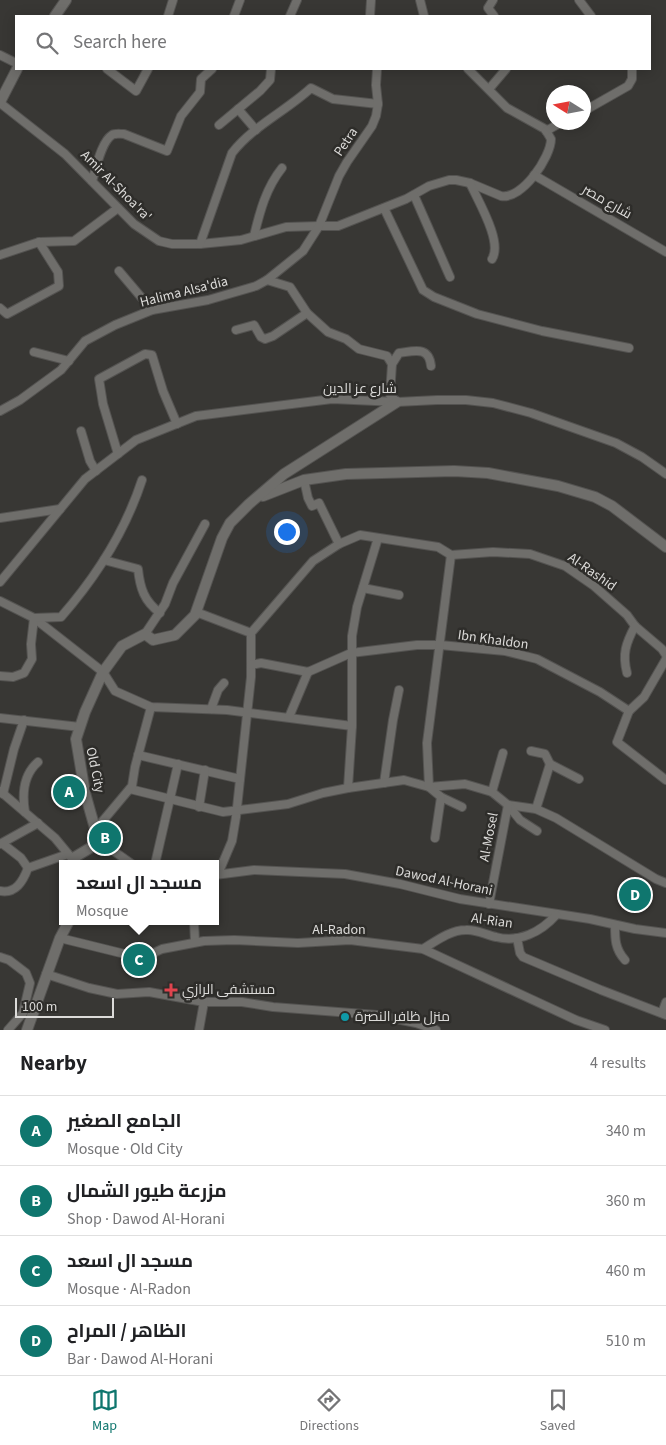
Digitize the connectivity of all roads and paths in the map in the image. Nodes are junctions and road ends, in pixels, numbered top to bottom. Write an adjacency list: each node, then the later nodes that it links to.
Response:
1 (66, 0): 10 (street)
2 (174, 0): 11 (street)
3 (240, 0): 12 (street)
4 (297, 0): 13 (street)
5 (371, 0): 14 (street)
6 (420, 0): 15 (street)
7 (493, 0): 16 (street)
8 (580, 0): 9 (street)
9 (589, 14)
10 (55, 15)
11 (168, 15)
12 (234, 15)
13 (290, 15)
14 (370, 15)
15 (424, 15)
16 (493, 15)
17 (0, 55): 18 (street)
18 (15, 62)
19 (16, 70): 29 (street)
20 (108, 70): 21 (street)
21 (147, 70)
22 (211, 70): 38 (street)
23 (271, 70): 32 (street)
24 (377, 70): 30 (street, Petra)
25 (469, 70): 28 (street)
26 (505, 70): 28 (street)
27 (632, 70): 31 (street)
28 (489, 89): 35 (street)
29 (0, 103): 38 (street, Amir Al-Shoa'ra')
30 (378, 104): 34 (street); 43 (street, Petra)
31 (591, 107)
32 (238, 110): 33 (street); 34 (street)
33 (219, 125)
34 (256, 130): 46 (street)
35 (546, 131): 37 (street)
36 (282, 168): 44 (street)
37 (534, 175): 39 (street, Amir Al-Shoa'ra'); 47 (street, شارع مصر)
38 (92, 181): 41 (street, Amir Al-Shoa'ra')
39 (470, 183): 40 (street, Amir Al-Shoa'ra'); 49 (street)
40 (414, 194): 42 (street, Amir Al-Shoa'ra'); 51 (street)
41 (118, 208): 45 (street); 46 (street, Amir Al-Shoa'ra')
42 (384, 208): 43 (street, Amir Al-Shoa'ra'); 57 (street)
43 (319, 226): 44 (street, Amir Al-Shoa'ra'); 52 (street, Halima Alsa'dia)
44 (254, 236): 46 (street, Amir Al-Shoa'ra')
45 (39, 242): 48 (street); 53 (street)
46 (200, 244)
47 (666, 252)
48 (0, 255)
49 (492, 260)
50 (119, 271): 54 (street)
51 (450, 277)
52 (267, 280): 54 (street, Halima Alsa'dia); 55 (street)
53 (0, 308)
54 (152, 310): 59 (street, Halima Alsa'dia)
55 (307, 313): 56 (street); 60 (street)
56 (236, 330)
57 (629, 348)
58 (34, 352): 59 (street)
59 (68, 361): 63 (street, Halima Alsa'dia)
60 (392, 364): 61 (street); 62 (street)
61 (431, 366)
62 (397, 402): 64 (street, شارع عز الدين); 68 (street, شارع عز الدين); 71 (street)
63 (0, 411)
64 (177, 424): 66 (street, شارع عز الدين); 66 (street)
65 (81, 431): 67 (street)
66 (118, 454): 67 (street, شارع عز الدين)
67 (96, 471): 72 (street, شارع عز الدين)
68 (666, 474)
69 (142, 480): 79 (street)
70 (304, 480): 71 (street); 76 (street); 77 (street)
71 (257, 498): 84 (street)
72 (60, 509): 73 (street); 80 (street, شارع عز الدين)
73 (0, 518)
74 (205, 524): 85 (street)
75 (378, 538): 76 (street); 78 (street); 81 (street)
76 (339, 544): 88 (street)
77 (666, 547)
78 (452, 555): 87 (street, Al-Rashid); 90 (street)
79 (104, 560): 85 (street); 86 (street)
80 (0, 582)
81 (363, 588): 82 (street); 91 (street)
82 (399, 596)
83 (0, 601): 86 (street)
84 (196, 612): 88 (street); 89 (street)
85 (160, 613): 89 (street)
86 (34, 618): 94 (street); 97 (street)
87 (635, 626): 92 (street, Al-Rashid); 96 (street)
88 (251, 633): 93 (street)
89 (145, 634): 94 (street, Old City)
90 (440, 645): 91 (street, Ibn Khaldon); 102 (street, Ibn Khaldon); 120 (street)
91 (352, 653): 95 (street, Ibn Khaldon); 107 (street)
92 (666, 657): 102 (street, Al-Rashid)
93 (251, 666): 95 (street); 103 (street)
94 (103, 672): 100 (street); 108 (street, Old City)
95 (308, 672): 104 (street)
96 (627, 673)
97 (0, 676)
98 (224, 683): 101 (street)
99 (399, 690): 119 (street)
100 (151, 708): 101 (street); 111 (street)
101 (211, 709): 103 (street)
102 (629, 711): 118 (street)
103 (247, 712): 104 (street); 116 (street)
104 (289, 717): 107 (street)
105 (0, 718): 106 (street)
106 (24, 720): 108 (street); 123 (street)
107 (352, 726): 121 (street)
108 (80, 727): 134 (street, Old City)
109 (532, 750): 114 (street)
110 (503, 753): 124 (street)
111 (138, 755): 113 (street); 122 (street)
112 (38, 762): 132 (street)
113 (178, 764): 115 (street); 126 (street)
114 (550, 764): 117 (street); 130 (street)
115 (205, 770): 116 (street); 128 (street)
116 (240, 779): 131 (street)
117 (579, 779)
118 (666, 780)
119 (384, 783): 120 (street); 121 (street)
120 (429, 787): 124 (street); 125 (street)
121 (348, 788): 131 (street)
122 (130, 789): 126 (street); 134 (street)
123 (1, 792): 132 (street)
124 (492, 792): 127 (street)
125 (441, 797): 129 (street); 136 (street)
126 (170, 799): 128 (street); 141 (street)
127 (508, 805): 130 (street); 135 (street); 148 (street, Al-Mosel)
128 (199, 807): 131 (street)
129 (462, 807)
130 (536, 809): 146 (street)
131 (237, 810): 144 (street)
132 (25, 812): 133 (street)
133 (38, 823): 138 (street); 139 (street)
134 (96, 829): 137 (street, Old City)
135 (537, 831)
136 (435, 838)
137 (98, 840): 139 (street); 140 (street)
138 (2, 844): 143 (street)
139 (73, 860)
140 (126, 860)
141 (156, 860)
142 (59, 862): 143 (street)
143 (28, 868): 147 (street)
144 (219, 871)
145 (219, 875): 148 (street, Dawod Al-Horani)
146 (666, 883)
147 (0, 891)
148 (489, 904): 149 (street, Dawod Al-Horani)
149 (556, 915): 152 (street, Dawod Al-Horani); 155 (street, Al-Rian)
150 (67, 925): 154 (street)
151 (194, 925): 156 (street)
152 (615, 925): 153 (street, Dawod Al-Horani); 159 (street)
153 (666, 933)
154 (60, 938): 156 (street, Al-Radon); 160 (street)
155 (517, 938): 157 (street, Al-Rian); 163 (street)
156 (195, 942): 157 (street, Al-Radon)
157 (423, 949): 168 (street, Al-Radon)
158 (0, 957): 164 (street)
159 (625, 960)
160 (46, 974): 161 (street); 165 (street)
161 (204, 1002): 166 (street); 167 (street)
162 (666, 1002): 163 (street)
163 (664, 1014)
164 (8, 1030)
165 (27, 1030)
166 (199, 1030)
167 (436, 1030)
168 (605, 1030)

